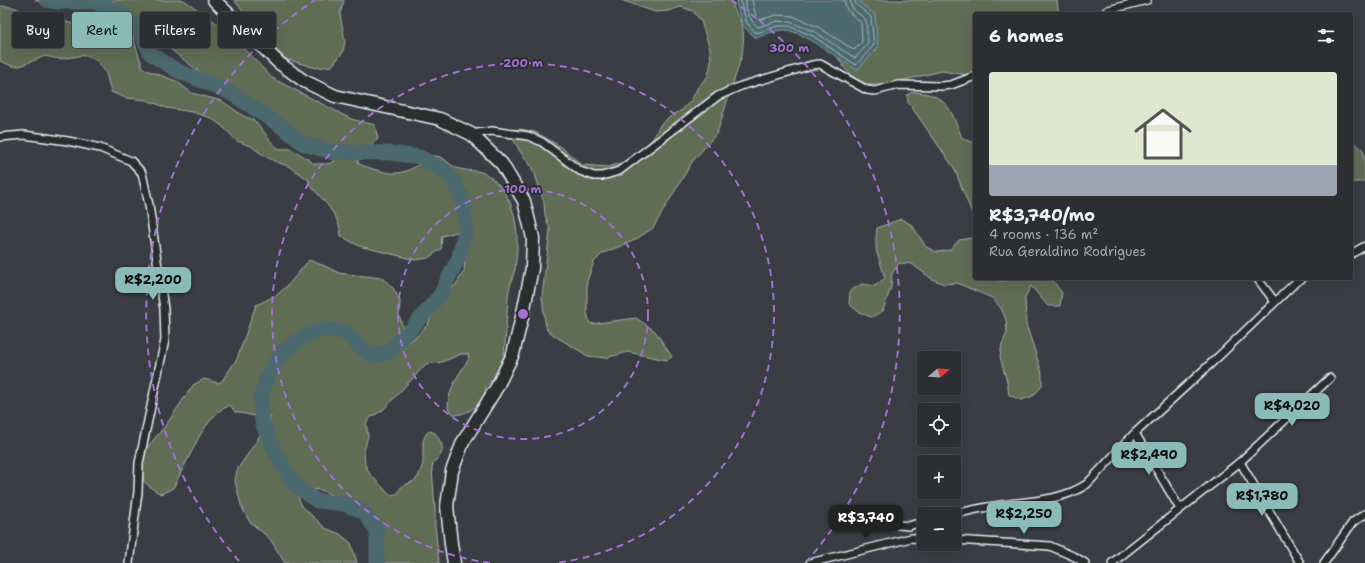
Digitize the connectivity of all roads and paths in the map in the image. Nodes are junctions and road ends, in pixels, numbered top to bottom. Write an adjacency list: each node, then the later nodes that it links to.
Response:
1 (214, 0): 5 (main road)
2 (1147, 0): 3 (street)
3 (1106, 12)
4 (973, 77): 5 (street)
5 (471, 134): 23 (main road)
6 (0, 138): 22 (street)
7 (1365, 246): 8 (street)
8 (1353, 253)
9 (1258, 280): 11 (street)
10 (1300, 280): 11 (street)
11 (1275, 302): 13 (street)
12 (1330, 378): 14 (street)
13 (1135, 433): 15 (street); 16 (street)
14 (1240, 462): 15 (street); 27 (street)
15 (1180, 509): 26 (street)
16 (961, 512)
17 (1365, 514): 28 (street)
18 (880, 523): 19 (street)
19 (917, 523)
20 (917, 538): 24 (street)
21 (961, 540): 25 (street)
22 (129, 563)
23 (454, 563)
24 (810, 563)
25 (1085, 563)
26 (1112, 563)
27 (1300, 563)
28 (1324, 563)

